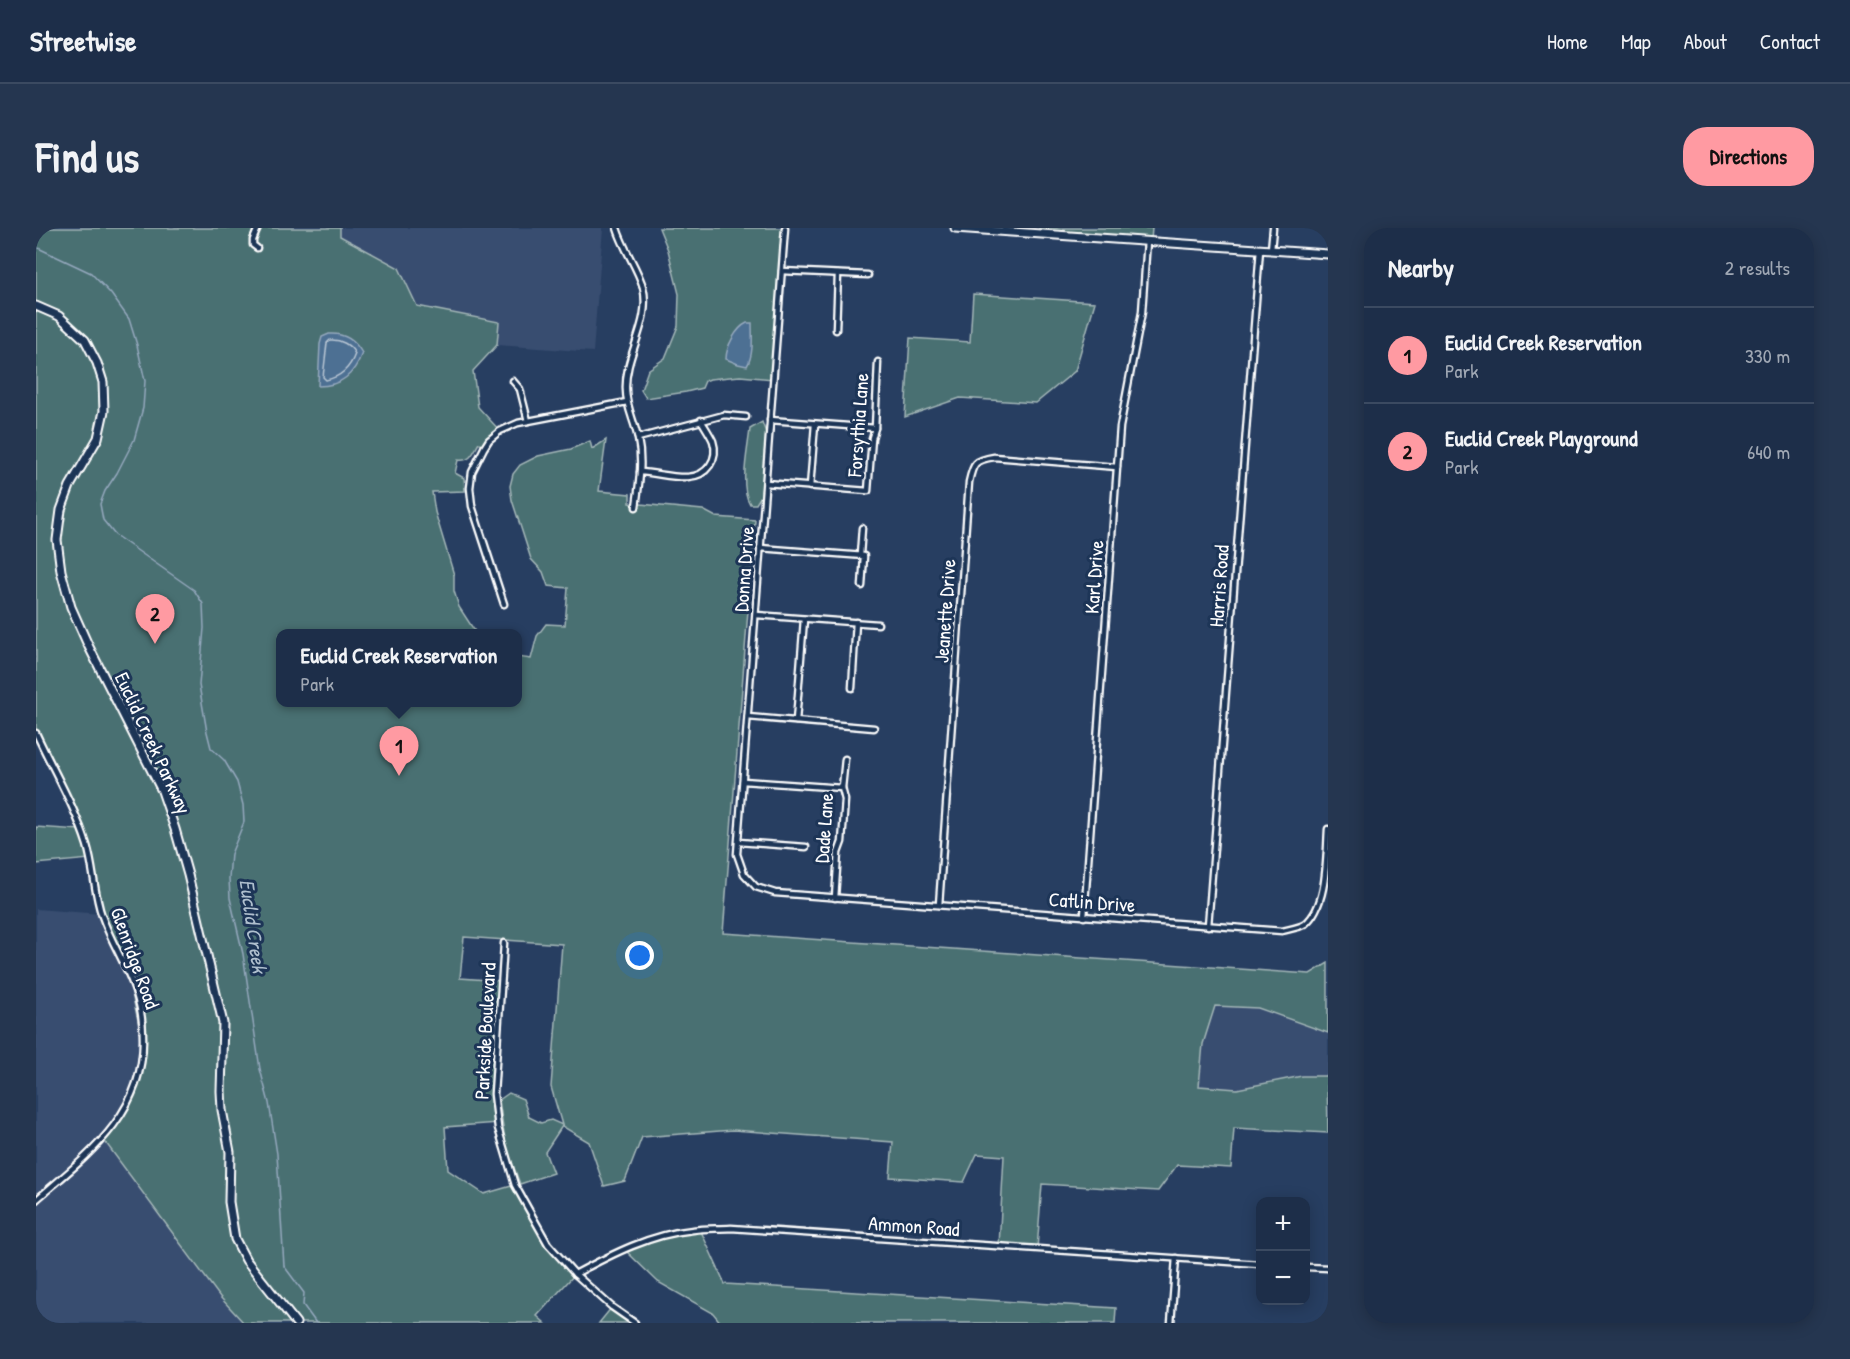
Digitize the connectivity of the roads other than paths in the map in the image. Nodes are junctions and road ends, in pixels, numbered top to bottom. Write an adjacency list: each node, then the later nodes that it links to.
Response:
1 (258, 228): 8 (street)
2 (617, 228): 19 (street)
3 (785, 228): 12 (street, Donna Drive)
4 (955, 228): 6 (street)
5 (1273, 228): 10 (street)
6 (978, 229): 7 (street)
7 (1147, 241): 9 (street); 27 (street, Karl Drive)
8 (257, 248)
9 (1260, 249): 10 (street); 56 (street, Harris Road)
10 (1271, 250): 11 (street)
11 (1328, 254)
12 (782, 270): 13 (street); 22 (street, Donna Drive)
13 (838, 274): 14 (street); 16 (street)
14 (868, 275)
15 (36, 306): 64 (street, Euclid Creek Parkway)
16 (836, 330)
17 (878, 362): 25 (street, Forsythia Lane)
18 (513, 381): 23 (street)
19 (627, 402): 23 (street); 26 (street)
20 (746, 417): 21 (street)
21 (701, 420): 26 (street); 28 (street)
22 (770, 420): 24 (street); 29 (street, Donna Drive)
23 (528, 421): 36 (street)
24 (815, 424): 25 (street); 30 (street)
25 (875, 428): 30 (street, Forsythia Lane)
26 (638, 438): 28 (street)
27 (1117, 466): 54 (street, Jeanette Drive); 55 (street, Karl Drive)
28 (640, 472): 31 (street)
29 (766, 483): 30 (street); 33 (street, Donna Drive)
30 (810, 487)
31 (636, 507)
32 (862, 528): 34 (street)
33 (760, 548): 34 (street); 37 (street, Donna Drive)
34 (860, 555): 35 (street)
35 (862, 586)
36 (504, 604)
37 (756, 615): 38 (street); 42 (street, Donna Drive)
38 (804, 619): 39 (street); 43 (street)
39 (856, 622): 40 (street); 41 (street)
40 (878, 624)
41 (852, 688)
42 (748, 717): 43 (street); 47 (street, Donna Drive)
43 (796, 721): 44 (street)
44 (874, 728)
45 (36, 733): 58 (street, Glenridge Road)
46 (845, 759): 48 (street, Dade Lane)
47 (743, 781): 48 (street); 50 (street, Donna Drive)
48 (842, 788): 53 (street, Dade Lane)
49 (1328, 830): 56 (street, Catlin Drive)
50 (738, 842): 51 (street); 52 (street, Donna Drive)
51 (806, 848)
52 (775, 893): 53 (street, Catlin Drive)
53 (835, 898): 54 (street, Catlin Drive)
54 (939, 905): 55 (street, Catlin Drive)
55 (1084, 917): 56 (street, Catlin Drive)
56 (1208, 926)
57 (504, 943): 63 (street, Parkside Boulevard)
58 (36, 1200)
59 (1176, 1258): 60 (street, Ammon Road); 63 (street, Ammon Road); 66 (street)
60 (1256, 1264)
61 (1310, 1267): 62 (street)
62 (1328, 1268)
63 (574, 1274): 65 (street, Parkside Boulevard)
64 (296, 1323)
65 (634, 1323)
66 (1171, 1323)

